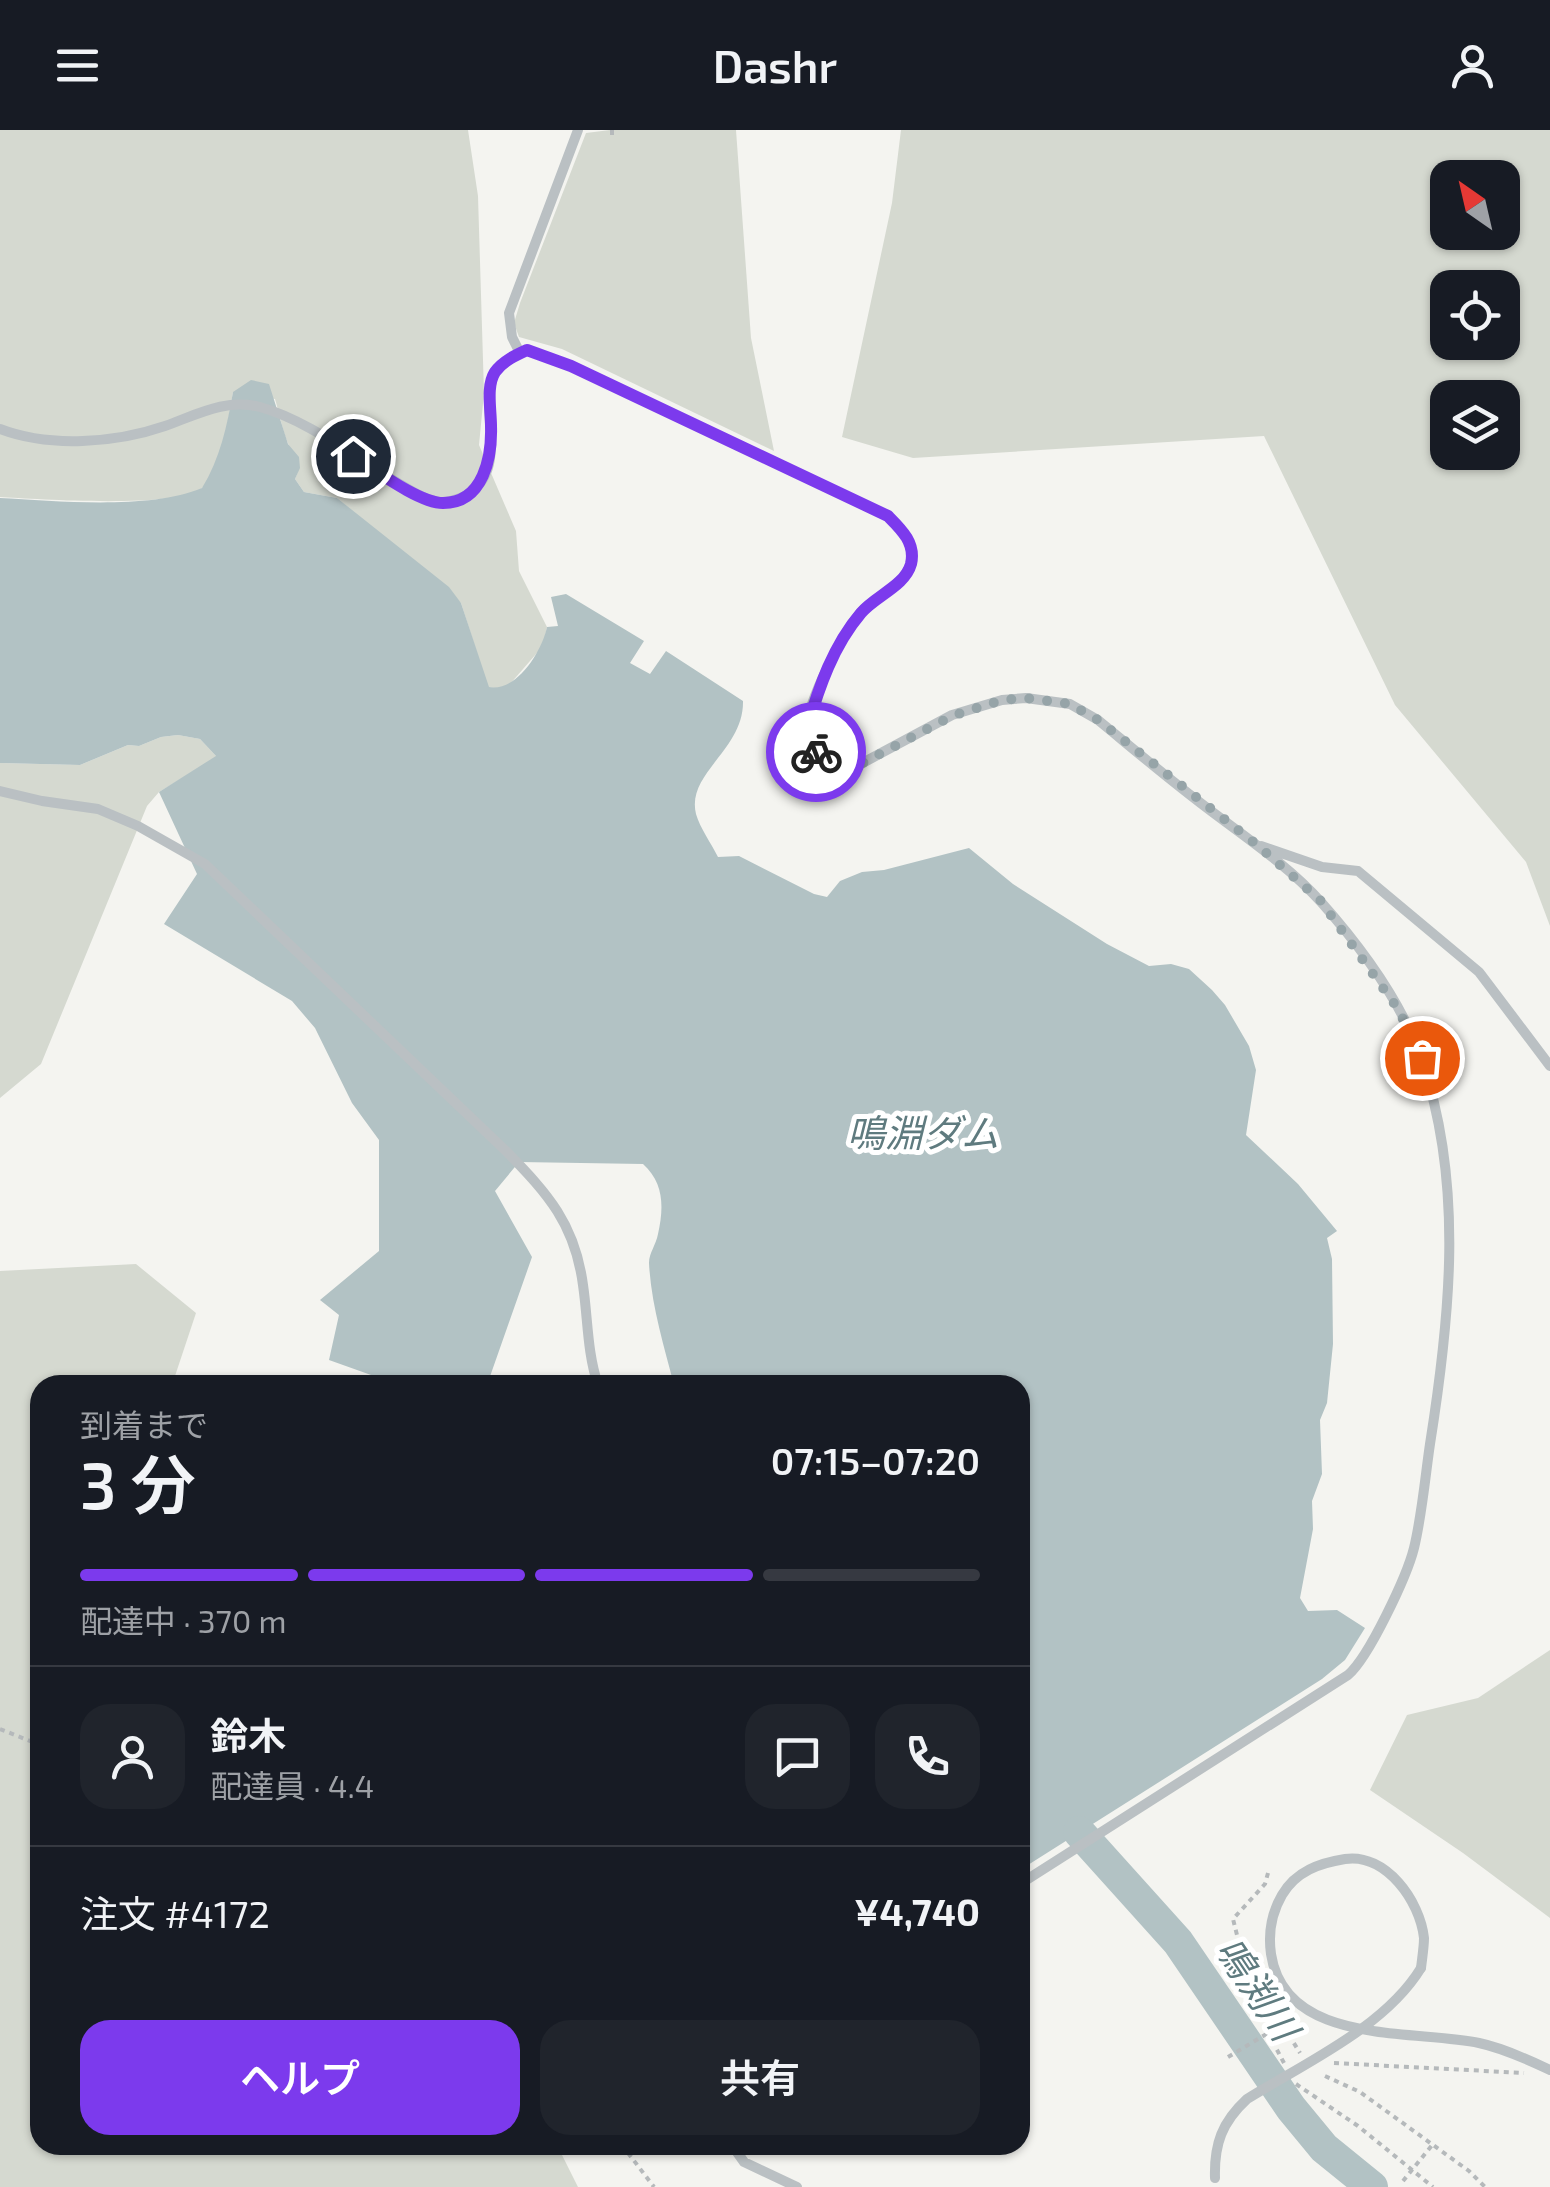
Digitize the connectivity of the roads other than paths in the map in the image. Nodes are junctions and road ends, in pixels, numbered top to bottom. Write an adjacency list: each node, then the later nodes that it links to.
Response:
1 (578, 130): 2 (street)
2 (520, 353): 3 (street); 5 (street)
3 (0, 429)
4 (0, 791): 7 (street)
5 (1256, 844): 6 (street); 8 (street)
6 (1550, 1066)
7 (595, 1375)
8 (1030, 1878)
9 (1549, 2069): 11 (street, bridge)
10 (739, 2155): 12 (street)
11 (1216, 2182)
12 (797, 2187)

